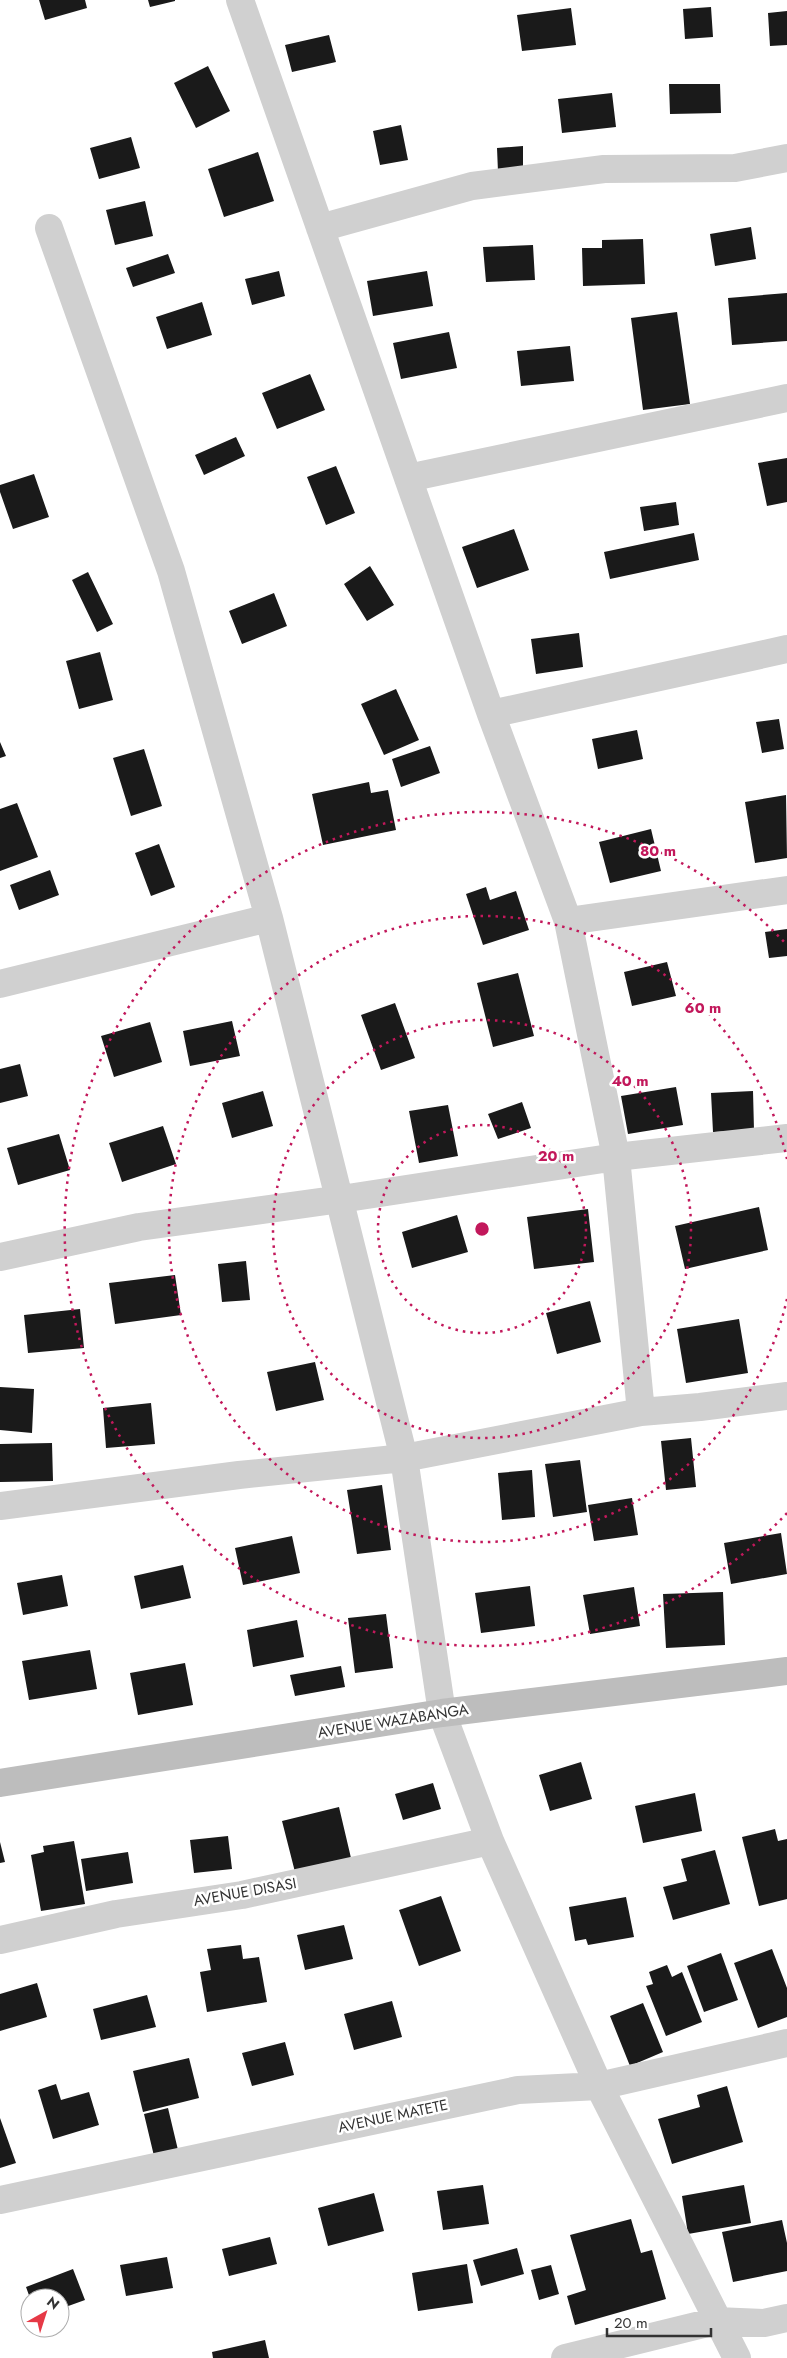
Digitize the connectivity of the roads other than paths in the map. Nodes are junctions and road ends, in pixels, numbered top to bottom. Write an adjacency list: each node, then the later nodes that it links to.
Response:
1 (240, 0): 4 (street)
2 (787, 158): 4 (street)
3 (49, 228): 10 (street)
4 (320, 228): 6 (street)
5 (787, 398): 6 (street)
6 (408, 478): 8 (street)
7 (787, 649): 8 (street)
8 (491, 714): 11 (street)
9 (787, 890): 11 (street)
10 (269, 918): 12 (street); 15 (street)
11 (568, 921): 14 (street)
12 (0, 984)
13 (787, 1138): 14 (street)
14 (616, 1157): 15 (street); 18 (street)
15 (341, 1199): 16 (street); 19 (street)
16 (0, 1257)
17 (787, 1396): 18 (street)
18 (641, 1412): 19 (street)
19 (404, 1458): 20 (street); 22 (street)
20 (0, 1506)
21 (787, 1671): 22 (main road, AVENUE WAZABANGA)
22 (442, 1713): 23 (main road, AVENUE WAZABANGA); 24 (street)
23 (0, 1783)
24 (490, 1841): 25 (street, AVENUE DISASI); 27 (street)
25 (0, 1940)
26 (787, 2043): 27 (street, AVENUE MATETE)
27 (599, 2086): 28 (street, AVENUE MATETE); 30 (street)
28 (0, 2200)
29 (787, 2318): 30 (street)
30 (716, 2321): 31 (street); 32 (street)
31 (565, 2358)
32 (736, 2358)

